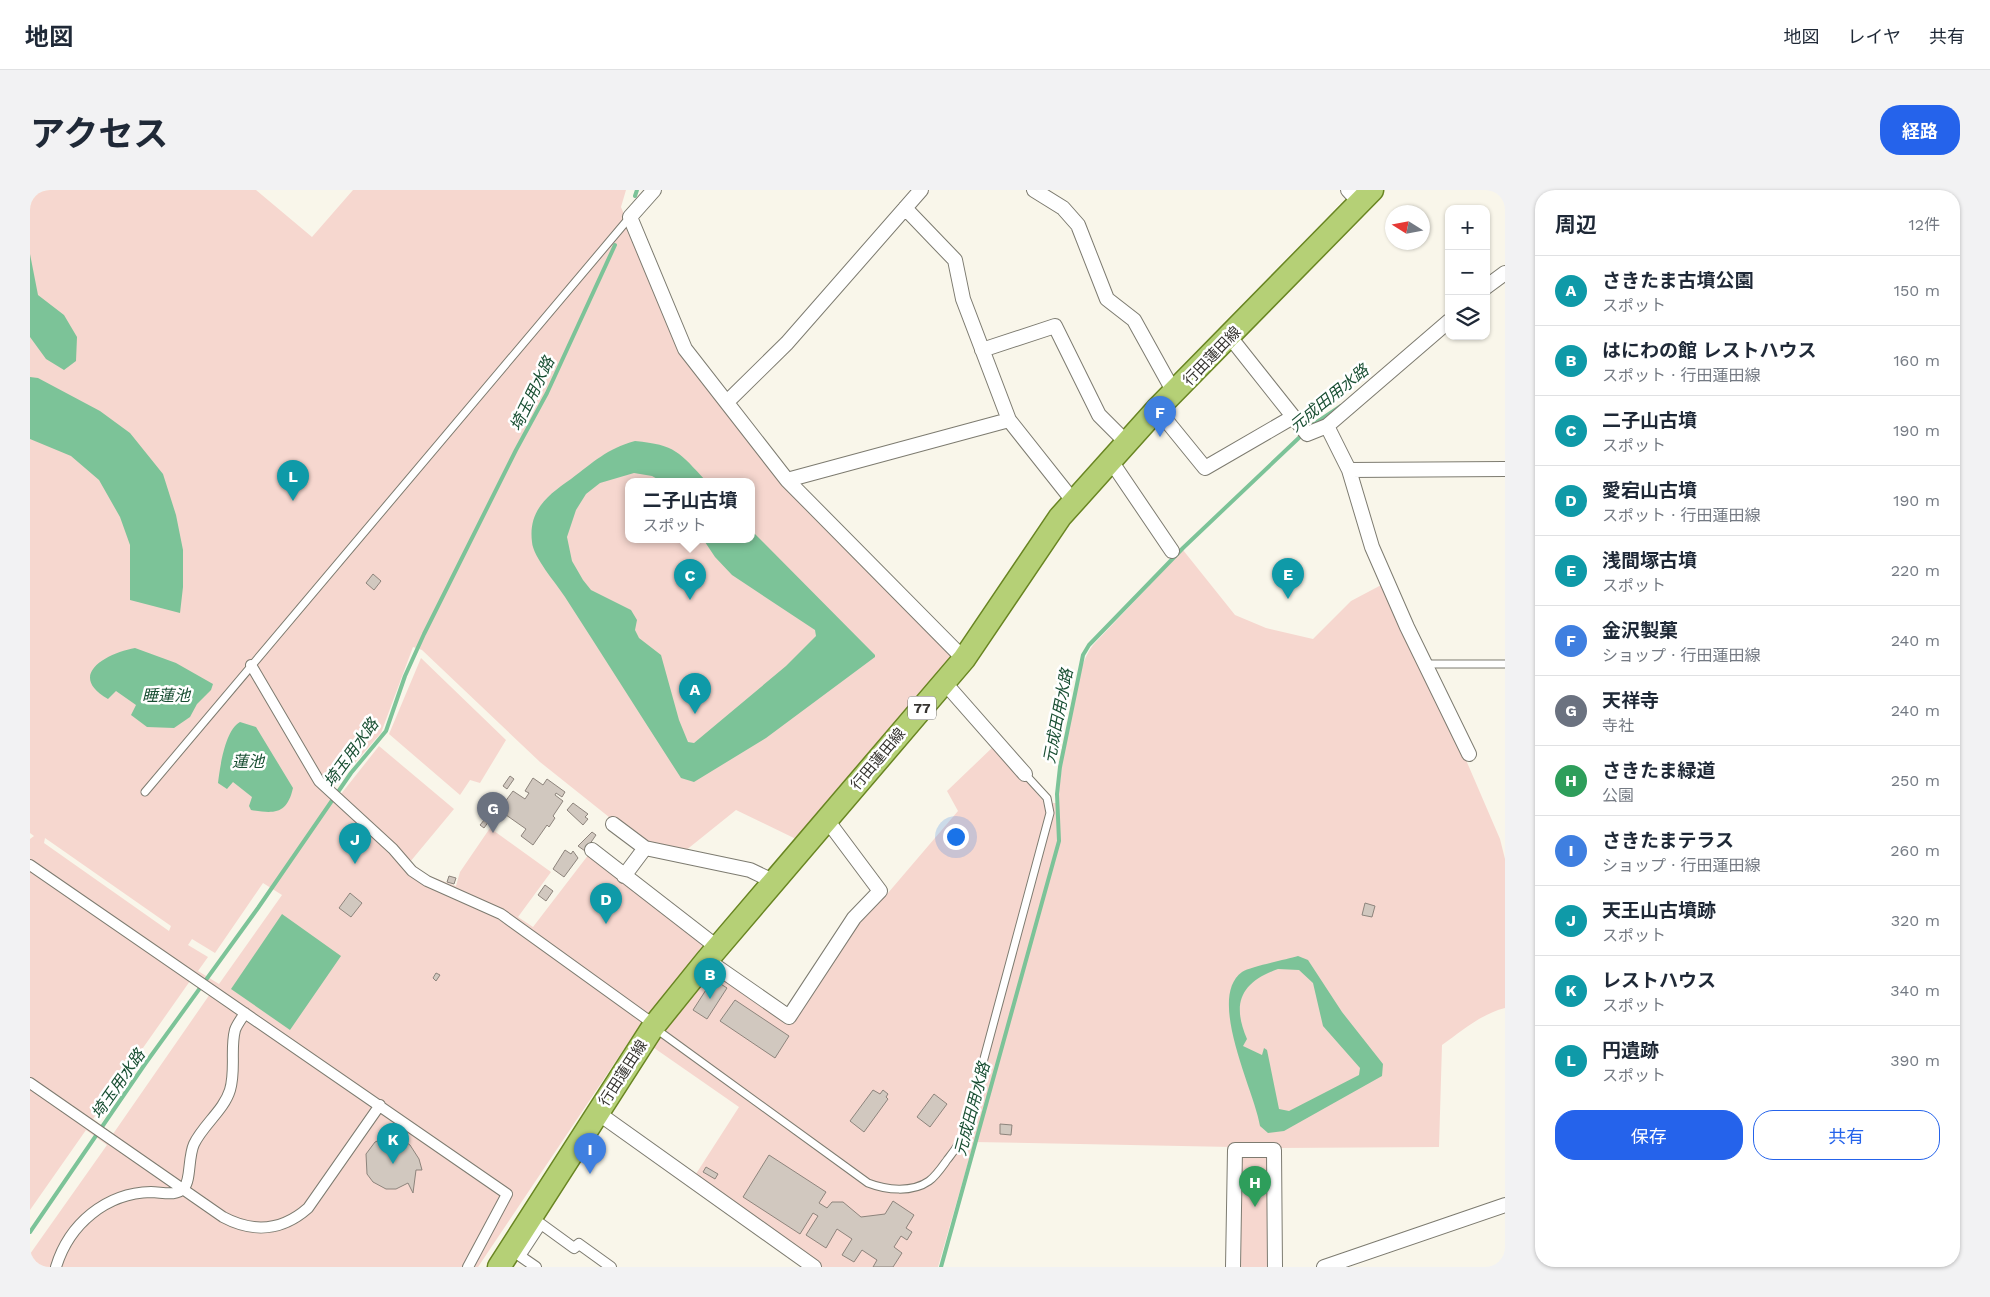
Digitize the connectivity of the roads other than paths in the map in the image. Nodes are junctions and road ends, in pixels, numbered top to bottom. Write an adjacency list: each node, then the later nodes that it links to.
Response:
1 (654, 190): 6 (street)
2 (921, 190): 5 (street)
3 (1034, 190): 12 (street)
4 (1360, 194): 10 (main road, 行田蓮田線 / 77)
5 (906, 208): 11 (street); 13 (street)
6 (630, 217): 13 (street); 28 (lane)
7 (1505, 273): 8 (street)
8 (1490, 284)
9 (1445, 325): 17 (street)
10 (1230, 337): 12 (main road, 行田蓮田線 / 77); 16 (street)
11 (982, 350): 15 (street); 18 (street)
12 (1174, 394): 14 (main road, 行田蓮田線 / 77)
13 (728, 401): 22 (street)
14 (1157, 410): 16 (street); 18 (main road, 行田蓮田線 / 77)
15 (1008, 420): 22 (street); 23 (street)
16 (1300, 426): 17 (street)
17 (1326, 426): 21 (street)
18 (1127, 443): 19 (main road, 行田蓮田線 / 77)
19 (1111, 461): 23 (main road, 行田蓮田線 / 77); 24 (street)
20 (1505, 469): 21 (street)
21 (1349, 470): 26 (street)
22 (788, 480): 25 (street)
23 (1074, 502): 25 (main road, 行田蓮田線 / 77)
24 (1172, 551)
25 (964, 659): 29 (main road, 行田蓮田線 / 77)
26 (1427, 664): 27 (lane); 30 (street)
27 (1505, 664)
28 (251, 665): 32 (lane); 42 (street)
29 (944, 682): 31 (street); 33 (main road, 行田蓮田線 / 77)
30 (1469, 754)
31 (1025, 774): 42 (lane)
32 (145, 792)
33 (827, 820): 39 (main road, 行田蓮田線 / 77); 40 (street)
34 (613, 824): 35 (street)
35 (644, 848): 38 (street); 39 (street)
36 (592, 850): 38 (street)
37 (30, 865): 41 (street)
38 (624, 876): 40 (street)
39 (775, 882): 40 (main road, 行田蓮田線 / 77)
40 (712, 954): 42 (main road, 行田蓮田線 / 77)
41 (245, 1013): 44 (street); 46 (street)
42 (650, 1023): 45 (main road, 行田蓮田線 / 77)
43 (30, 1083): 46 (street)
44 (380, 1105): 46 (street); 49 (street)
45 (598, 1113): 50 (main road, 行田蓮田線 / 77); 53 (street)
46 (183, 1189): 48 (street)
47 (1505, 1205): 56 (street)
48 (56, 1267)
49 (468, 1267)
50 (498, 1267)
51 (536, 1267): 52 (street)
52 (611, 1267)
53 (814, 1267)
54 (1234, 1267): 55 (street)
55 (1275, 1267)
56 (1324, 1267)

